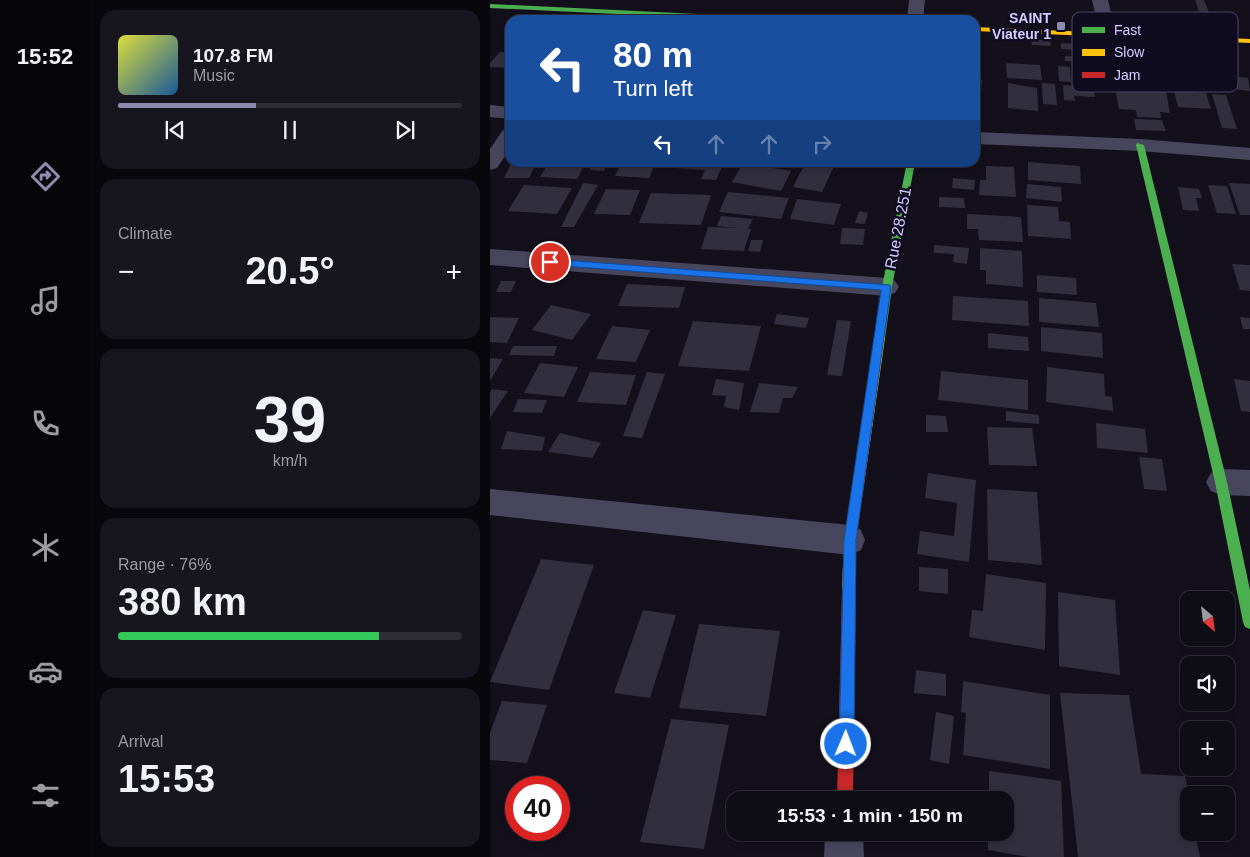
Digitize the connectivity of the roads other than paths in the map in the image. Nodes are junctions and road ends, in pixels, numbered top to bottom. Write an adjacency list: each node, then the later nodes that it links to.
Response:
1 (917, 0): 4 (street)
2 (490, 6): 3 (street)
3 (678, 15)
4 (916, 15)
5 (980, 29): 6 (street)
6 (1072, 33)
7 (490, 111): 8 (street)
8 (505, 112)
9 (980, 138): 11 (street)
10 (505, 142): 13 (street)
11 (1140, 145): 12 (street); 17 (street)
12 (1250, 154)
13 (490, 164)
14 (909, 167): 16 (street, Rue 28.251)
15 (490, 257): 16 (street)
16 (886, 287): 20 (street, Rue 28.251)
17 (1221, 482): 18 (street); 21 (street)
18 (1250, 483)
19 (490, 502): 20 (street)
20 (850, 540): 22 (street, Rue 28.251)
21 (1250, 622)
22 (845, 791)
23 (844, 841): 24 (street)
24 (844, 857)

